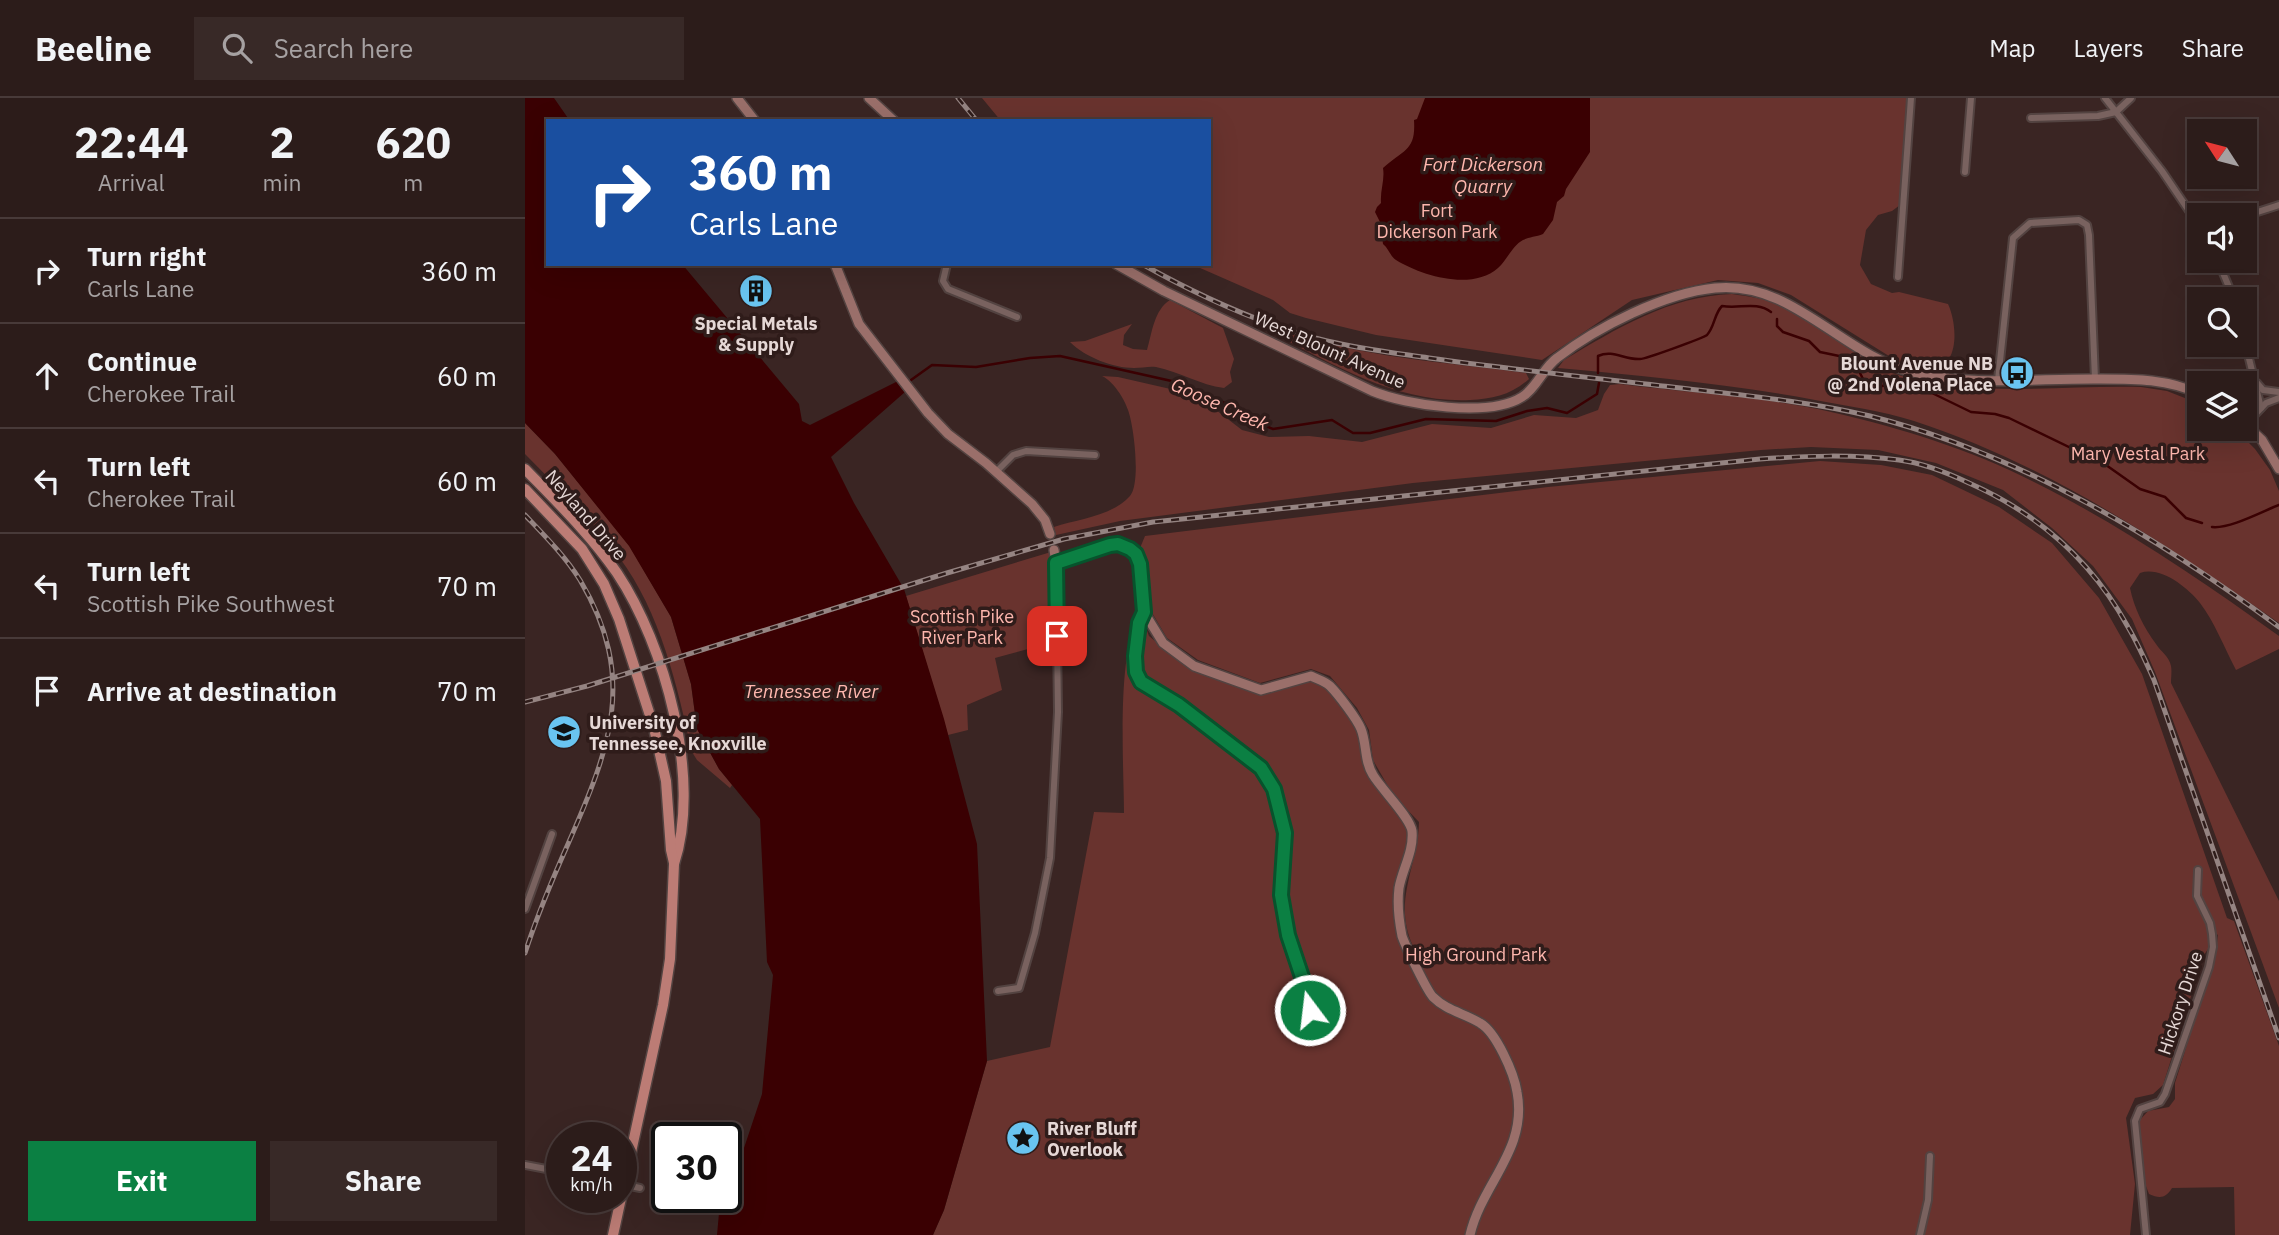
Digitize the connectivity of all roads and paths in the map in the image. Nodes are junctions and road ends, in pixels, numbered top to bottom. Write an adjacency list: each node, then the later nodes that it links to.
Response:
1 (737, 98): 9 (street)
2 (869, 98): 10 (street)
3 (1911, 98): 18 (street)
4 (1971, 98): 11 (street)
5 (2105, 98): 7 (street)
6 (2131, 98): 7 (street)
7 (2116, 112): 8 (street); 13 (street)
8 (2031, 118)
9 (753, 119)
10 (892, 119)
11 (1965, 172)
12 (2279, 205): 14 (street)
13 (2187, 208)
14 (2257, 212)
15 (836, 266): 33 (street)
16 (947, 266): 19 (street)
17 (1120, 266): 21 (street, West Blount Avenue)
18 (1898, 277)
19 (1017, 317)
20 (2095, 379): 21 (street, West Blount Avenue); 21 (street); 23 (street, West Blount Avenue)
21 (1998, 380)
22 (2257, 383): 25 (street)
23 (2187, 390)
24 (2257, 391): 27 (street)
25 (2279, 392)
26 (2279, 398): 27 (street)
27 (2261, 408): 28 (street)
28 (2257, 412)
29 (2257, 435): 32 (street)
30 (1095, 455): 33 (street)
31 (525, 469): 40 (main road, Neyland Drive)
32 (2279, 469)
33 (996, 472): 35 (street)
34 (525, 489): 40 (main road, Neyland Drive)
35 (1050, 534)
36 (1054, 550): 37 (street)
37 (1056, 563): 38 (street); 43 (street)
38 (1144, 612): 44 (street); 53 (street)
39 (552, 834): 42 (street)
40 (674, 864): 45 (main road, Neyland Drive)
41 (2198, 870): 55 (street, Hickory Drive)
42 (525, 909)
43 (998, 991)
44 (1313, 1024)
45 (637, 1122)
46 (1930, 1156): 54 (street)
47 (525, 1165): 48 (street)
48 (546, 1169)
49 (637, 1187): 50 (street)
50 (640, 1188)
51 (617, 1213): 52 (main road, Neyland Drive)
52 (613, 1235)
53 (1471, 1235)
54 (1920, 1235)
55 (2146, 1235)

